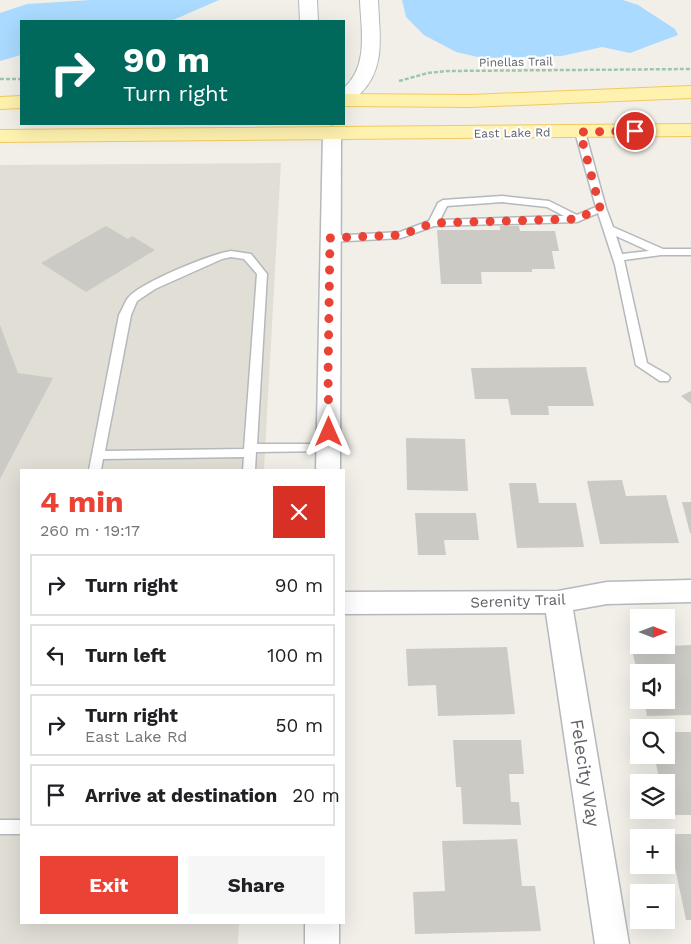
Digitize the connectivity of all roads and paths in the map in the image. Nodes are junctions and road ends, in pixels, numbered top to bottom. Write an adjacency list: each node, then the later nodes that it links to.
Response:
1 (308, 0): 3 (street)
2 (369, 0): 7 (street)
3 (309, 20)
4 (691, 69): 7 (path, Pinellas Trail)
5 (20, 78): 6 (path)
6 (0, 79)
7 (358, 85): 9 (street)
8 (691, 92): 10 (main road)
9 (345, 98)
10 (345, 99)
11 (20, 102): 12 (main road)
12 (0, 103)
13 (334, 128): 15 (main road, East Lake Rd); 16 (main road, East Lake Rd); 21 (street)
14 (691, 130): 15 (main road, East Lake Rd)
15 (580, 132): 17 (lane)
16 (0, 136)
17 (600, 208): 18 (lane); 20 (lane)
18 (577, 219): 19 (lane); 19 (lane)
19 (433, 223): 21 (lane)
20 (610, 229): 22 (lane); 24 (lane)
21 (330, 238): 28 (street)
22 (661, 252): 23 (lane); 24 (lane)
23 (691, 252)
24 (618, 258): 25 (lane)
25 (664, 378)
26 (250, 450): 27 (lane); 27 (lane); 28 (lane); 30 (lane)
27 (98, 455): 29 (lane)
28 (329, 459)
29 (95, 469)
30 (249, 469)
31 (691, 591): 32 (street, Serenity Trail)
32 (558, 602): 33 (street, Serenity Trail); 38 (street, Felecity Way)
33 (345, 603)
34 (0, 827): 35 (lane)
35 (20, 827)
36 (322, 924): 37 (street)
37 (322, 944)
38 (612, 944)

